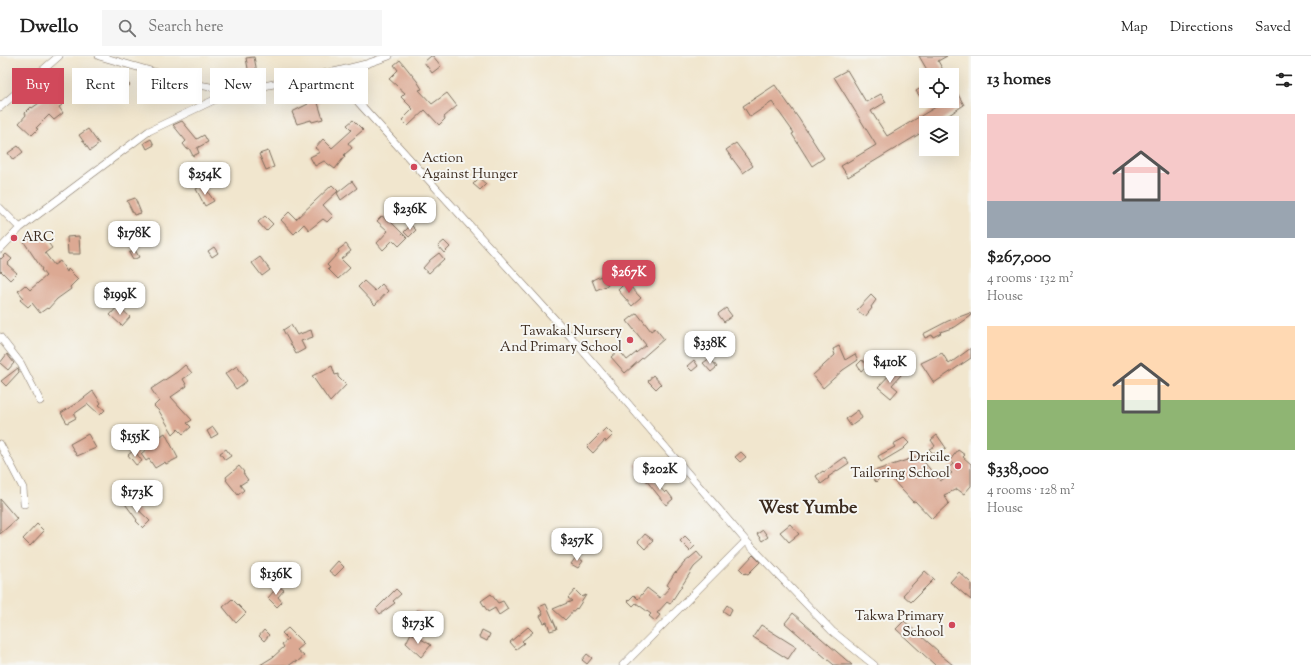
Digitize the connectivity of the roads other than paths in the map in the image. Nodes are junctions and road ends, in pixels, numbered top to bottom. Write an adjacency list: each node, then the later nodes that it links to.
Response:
1 (59, 56): 8 (street)
2 (99, 56): 5 (street)
3 (388, 56): 4 (street)
4 (350, 68)
5 (210, 88)
6 (210, 102): 10 (street)
7 (360, 104): 16 (street)
8 (0, 106)
9 (0, 208): 10 (street)
10 (20, 228): 11 (street)
11 (0, 249)
12 (0, 337): 13 (street)
13 (40, 401)
14 (0, 444): 15 (street)
15 (24, 504)
16 (746, 541): 17 (street); 18 (street)
17 (623, 665)
18 (874, 665)

